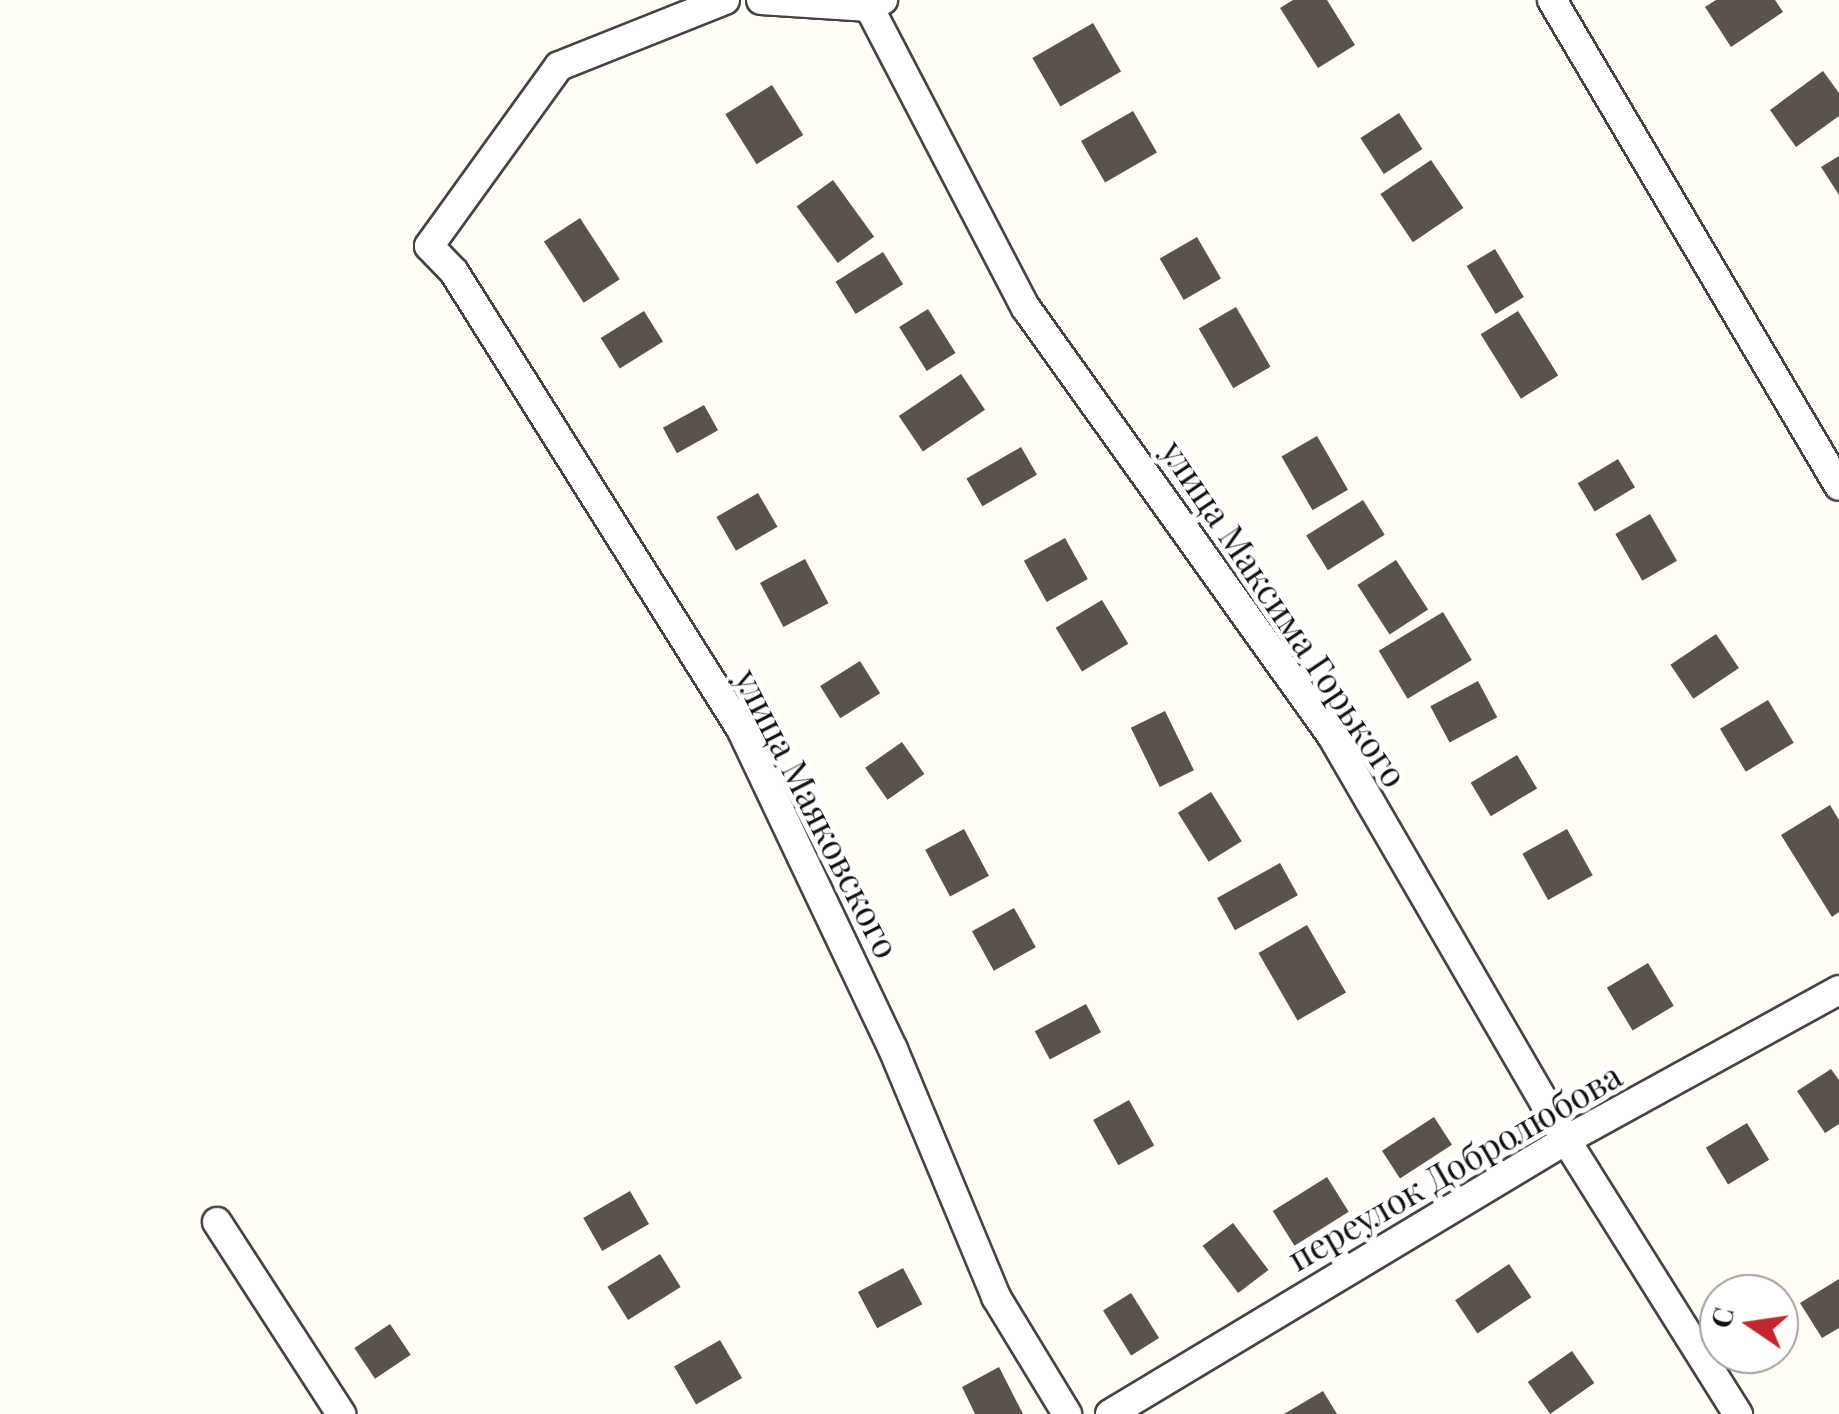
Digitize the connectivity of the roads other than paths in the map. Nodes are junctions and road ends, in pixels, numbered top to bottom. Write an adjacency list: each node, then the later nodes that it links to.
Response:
1 (724, 0): 10 (street, улица Маяковского)
2 (761, 0): 4 (street)
3 (1552, 0): 5 (street)
4 (876, 3): 7 (street, улица Максима Горького)
5 (1839, 486)
6 (1839, 990): 7 (street, переулок Добролюбова)
7 (1566, 1140): 11 (street, переулок Добролюбова); 12 (street, улица Максима Горького)
8 (216, 1222): 9 (street)
9 (341, 1414)
10 (1067, 1414)
11 (1110, 1414)
12 (1738, 1414)

